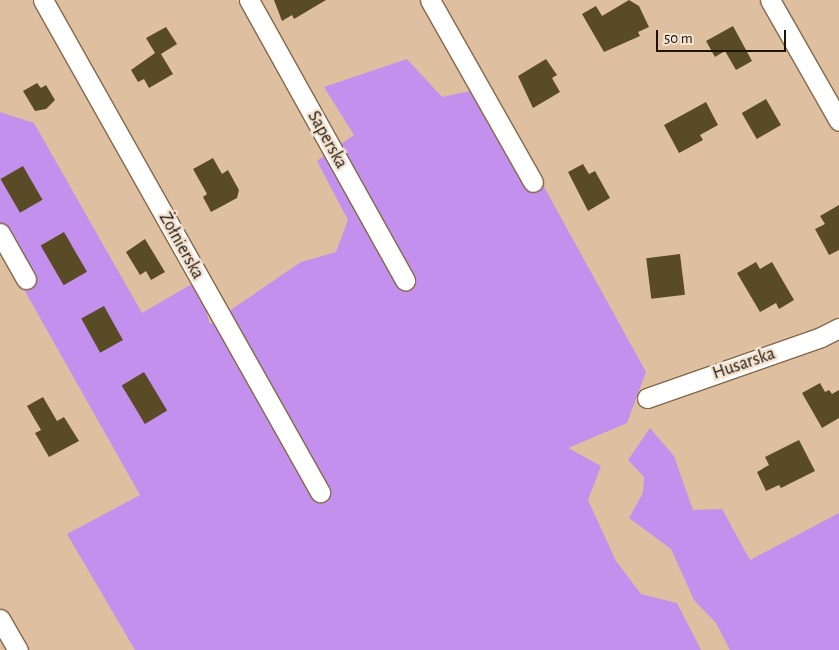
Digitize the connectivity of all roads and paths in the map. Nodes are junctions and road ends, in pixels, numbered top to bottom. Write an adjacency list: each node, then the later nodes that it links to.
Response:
1 (43, 0): 12 (street, Żołnierska)
2 (249, 0): 9 (street, Saperska)
3 (430, 0): 6 (street)
4 (770, 0): 5 (street)
5 (839, 121)
6 (534, 182)
7 (0, 233): 8 (street)
8 (26, 279)
9 (405, 280)
10 (839, 328): 11 (street, Husarska)
11 (647, 398)
12 (320, 492)
13 (0, 619): 14 (street)
14 (18, 650)

